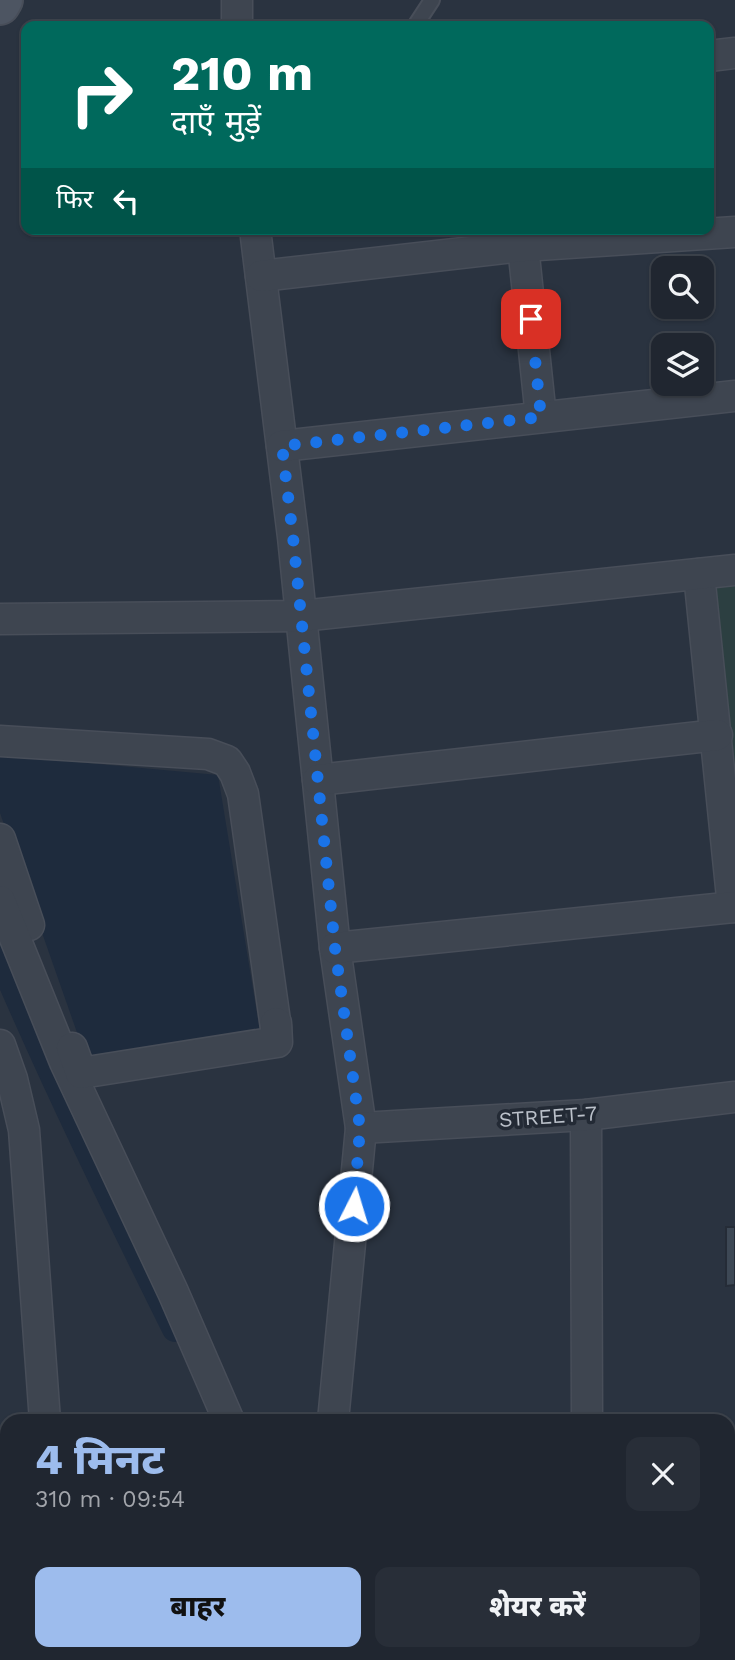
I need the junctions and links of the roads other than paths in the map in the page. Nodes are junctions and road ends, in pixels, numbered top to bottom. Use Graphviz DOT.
graph roads {
  1 [pos="3,0"];
  2 [pos="237,0"];
  3 [pos="432,0"];
  4 [pos="0,5"];
  5 [pos="237,21"];
  6 [pos="418,21"];
  7 [pos="735,53"];
  8 [pos="714,55"];
  9 [pos="735,232"];
  10 [pos="714,233"];
  11 [pos="256,235"];
  12 [pos="690,235"];
  13 [pos="523,246"];
  14 [pos="261,276"];
  15 [pos="735,396"];
  16 [pos="541,417"];
  17 [pos="282,446"];
  18 [pos="735,570"];
  19 [pos="699,574"];
  20 [pos="301,617"];
  21 [pos="0,619"];
  22 [pos="716,735"];
  23 [pos="0,741"];
  24 [pos="318,780"];
  25 [pos="0,839"];
  26 [pos="0,901"];
  27 [pos="734,907"];
  28 [pos="335,948"];
  29 [pos="0,1045"];
  30 [pos="245,1056"];
  31 [pos="74,1082"];
  32 [pos="735,1097"];
  33 [pos="586,1115"];
  34 [pos="360,1128"];
  35 [pos="44,1414"];
  36 [pos="226,1414"];
  37 [pos="334,1414"];
  38 [pos="587,1414"];
  1 -- 4 [label="main road"];
  2 -- 5 [label="street"];
  3 -- 6 [label="lane"];
  7 -- 8 [label="street"];
  9 -- 10 [label="street"];
  11 -- 14 [label="street"];
  12 -- 13 [label="street"];
  13 -- 14 [label="street"];
  13 -- 16 [label="street"];
  14 -- 17 [label="street"];
  15 -- 16 [label="street"];
  16 -- 17 [label="street"];
  17 -- 20 [label="street"];
  18 -- 19 [label="street"];
  19 -- 20 [label="street"];
  19 -- 22 [label="street"];
  20 -- 21 [label="street"];
  20 -- 24 [label="street"];
  22 -- 24 [label="street"];
  22 -- 27 [label="street"];
  23 -- 25 [label="street"];
  24 -- 28 [label="street"];
  26 -- 31 [label="street"];
  27 -- 28 [label="street"];
  28 -- 34 [label="street"];
  29 -- 35 [label="street"];
  30 -- 31 [label="lane"];
  31 -- 36 [label="street"];
  32 -- 33 [label="street, STREET-7"];
  33 -- 34 [label="street, STREET-7"];
  33 -- 38 [label="street"];
  34 -- 37 [label="street"];
}
